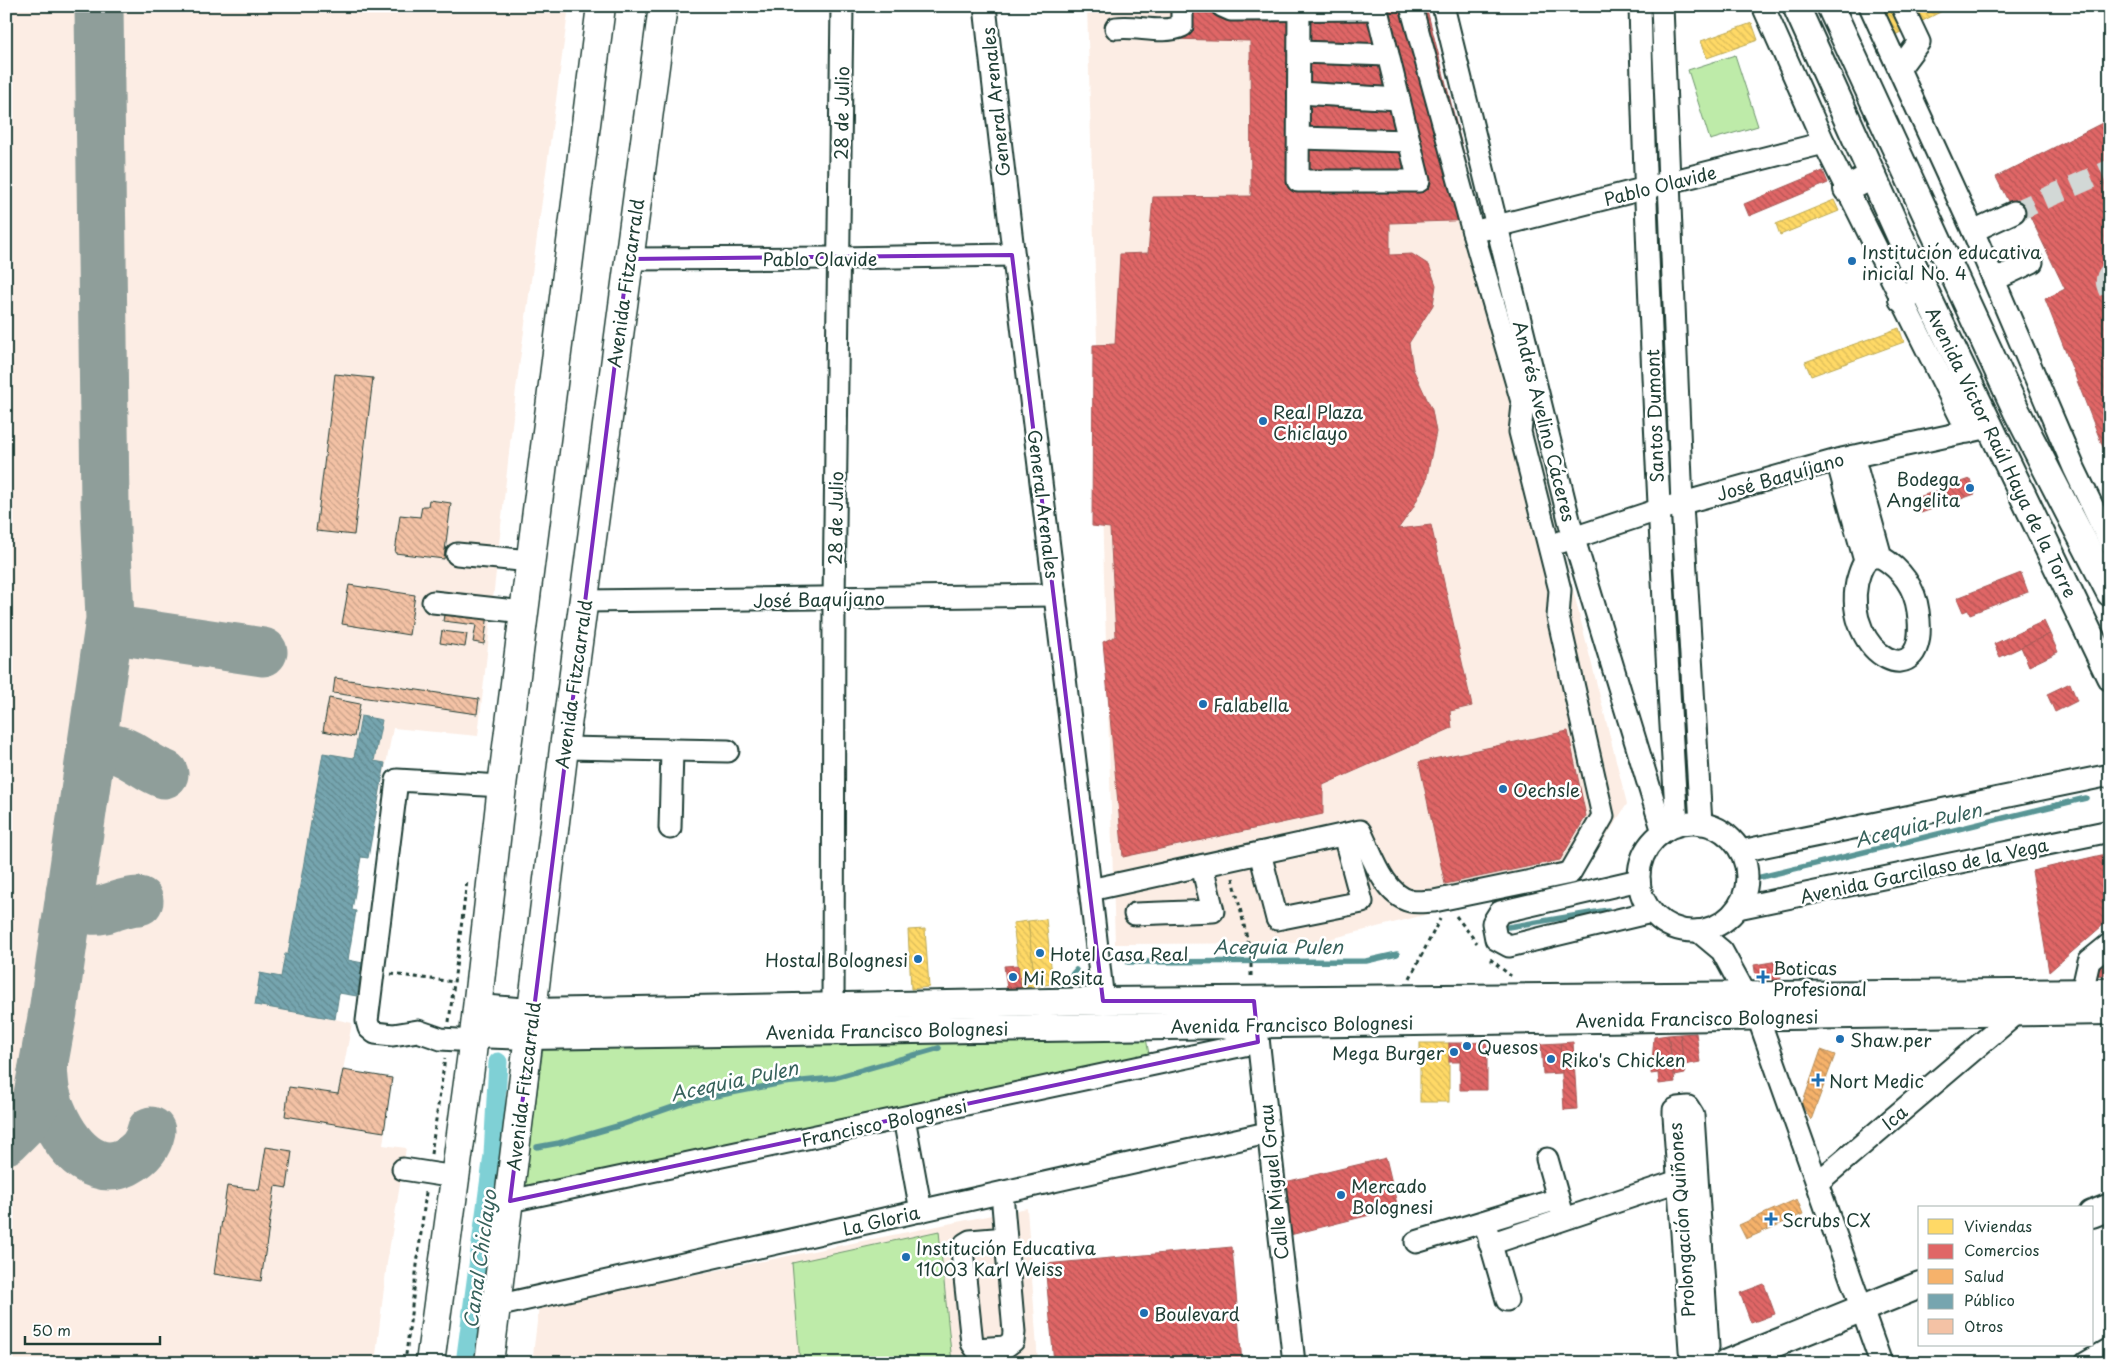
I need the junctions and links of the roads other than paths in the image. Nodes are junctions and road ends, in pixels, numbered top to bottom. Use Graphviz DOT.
graph roads {
  1 [pos="601,6"];
  2 [pos="663,6"];
  3 [pos="842,6"];
  4 [pos="985,6"];
  5 [pos="1182,6"];
  6 [pos="1196,6"];
  7 [pos="1222,6"];
  8 [pos="1412,6"];
  9 [pos="1443,6"];
  10 [pos="1640,6"];
  11 [pos="1662,6"];
  12 [pos="1763,6"];
  13 [pos="1796,6"];
  14 [pos="1830,6"];
  15 [pos="1870,6"];
  16 [pos="1902,6"];
  17 [pos="1300,8"];
  18 [pos="1376,8"];
  19 [pos="1116,28"];
  20 [pos="1194,32"];
  21 [pos="1299,52"];
  22 [pos="1388,55"];
  23 [pos="1899,69"];
  24 [pos="1299,93"];
  25 [pos="1399,100"];
  26 [pos="1299,138"];
  27 [pos="1409,141"];
  28 [pos="1824,143"];
  29 [pos="1872,176"];
  30 [pos="1669,182"];
  31 [pos="1644,188"];
  32 [pos="1847,189"];
  33 [pos="2014,212"];
  34 [pos="1497,227"];
  35 [pos="1973,231"];
  36 [pos="1473,232"];
  37 [pos="1012,254"];
  38 [pos="839,258"];
  39 [pos="628,259"];
  40 [pos="2032,262"];
  41 [pos="1994,280"];
  42 [pos="1912,293"];
  43 [pos="1979,430"];
  44 [pos="1845,458"];
  45 [pos="1682,504"];
  46 [pos="1658,510"];
  47 [pos="1573,536"];
  48 [pos="2110,543"];
  49 [pos="1550,546"];
  50 [pos="457,554"];
  51 [pos="1873,559"];
  52 [pos="530,561"];
  53 [pos="2110,593"];
  54 [pos="1055,595"];
  55 [pos="834,599"];
  56 [pos="584,601"];
  57 [pos="433,602"];
  58 [pos="524,612"];
  59 [pos="2110,677"];
  60 [pos="564,748"];
  61 [pos="672,750"];
  62 [pos="728,752"];
  63 [pos="2110,775"];
  64 [pos="502,786"];
  65 [pos="1701,824"];
  66 [pos="670,828"];
  67 [pos="1670,829"];
  68 [pos="2110,832"];
  69 [pos="1344,835"];
  70 [pos="1741,851"];
  71 [pos="1260,853"];
  72 [pos="1202,866"];
  73 [pos="1639,880"];
  74 [pos="1090,890"];
  75 [pos="1738,908"];
  76 [pos="1651,912"];
  77 [pos="1135,914"];
  78 [pos="1722,922"];
  79 [pos="1698,931"];
  80 [pos="2110,944"];
  81 [pos="2082,992"];
  82 [pos="2110,992"];
  83 [pos="1103,1001"];
  84 [pos="1753,1006"];
  85 [pos="2110,1011"];
  86 [pos="1255,1012"];
  87 [pos="2017,1012"];
  88 [pos="833,1018"];
  89 [pos="530,1024"];
  90 [pos="475,1028"];
  91 [pos="904,1118"];
  92 [pos="1267,1133"];
  93 [pos="1547,1159"];
  94 [pos="403,1169"];
  95 [pos="455,1177"];
  96 [pos="1678,1181"];
  97 [pos="1817,1183"];
  98 [pos="1002,1193"];
  99 [pos="1558,1199"];
  100 [pos="510,1200"];
  101 [pos="2110,1207"];
  102 [pos="921,1211"];
  103 [pos="2094,1213"];
  104 [pos="1564,1220"];
  105 [pos="1485,1221"];
  106 [pos="1006,1238"];
  107 [pos="1416,1242"];
  108 [pos="1490,1244"];
  109 [pos="1918,1287"];
  110 [pos="1507,1300"];
  111 [pos="496,1306"];
  112 [pos="1862,1309"];
  113 [pos="2110,1349"];
  114 [pos="430,1363"];
  115 [pos="488,1363"];
  116 [pos="1294,1363"];
  117 [pos="1694,1363"];
  118 [pos="1702,1363"];
  119 [pos="1727,1363"];
  120 [pos="1881,1363"];
  121 [pos="2086,1363"];
  1 -- 52 [label="highway"];
  2 -- 39 [label="highway, Avenida Fitzcarrald"];
  3 -- 38 [label="street, 28 de Julio"];
  4 -- 37 [label="street, General Arenales"];
  5 -- 19 [label="street"];
  6 -- 20 [label="street"];
  7 -- 17 [label="street"];
  8 -- 36 [label="street"];
  9 -- 34 [label="street, Andrés Avelino Cáceres"];
  10 -- 31 [label="street, Santos Dumont"];
  11 -- 30 [label="street, Santos Dumont"];
  12 -- 28 [label="street"];
  13 -- 29 [label="main road, Avenida Victor Raúl Haya de la Torre"];
  14 -- 53 [label="main road, Avenida Victor Raúl Haya de la Torre"];
  15 -- 23 [label="street"];
  16 -- 23 [label="street"];
  17 -- 18 [label="street"];
  17 -- 21 [label="street"];
  18 -- 22 [label="street"];
  21 -- 22 [label="street"];
  21 -- 24 [label="street"];
  22 -- 25 [label="street"];
  23 -- 35 [label="street"];
  24 -- 25 [label="street"];
  24 -- 26 [label="street"];
  25 -- 27 [label="street"];
  26 -- 27 [label="street"];
  26 -- 27 [label="street"];
  28 -- 30 [label="street, Pablo Olavide"];
  28 -- 32 [label="street"];
  29 -- 32 [label="main road"];
  29 -- 42 [label="main road, Avenida Victor Raúl Haya de la Torre"];
  30 -- 31 [label="street, Pablo Olavide"];
  30 -- 45 [label="street, Santos Dumont"];
  31 -- 34 [label="street, Pablo Olavide"];
  31 -- 46 [label="street, Santos Dumont"];
  32 -- 42 [label="street"];
  33 -- 35 [label="street"];
  34 -- 36 [label="street, Pablo Olavide"];
  34 -- 47 [label="street, Andrés Avelino Cáceres"];
  35 -- 41 [label="street"];
  36 -- 49 [label="street"];
  37 -- 38 [label="street, Pablo Olavide"];
  37 -- 54 [label="street, General Arenales"];
  38 -- 39 [label="street, Pablo Olavide"];
  38 -- 55 [label="street, 28 de Julio"];
  39 -- 56 [label="highway, Avenida Fitzcarrald"];
  40 -- 41 [label="street"];
  41 -- 48 [label="street"];
  42 -- 43 [label="main road, Avenida Victor Raúl Haya de la Torre"];
  43 -- 44 [label="street, José Baquíjano"];
  43 -- 59 [label="main road, Avenida Victor Raúl Haya de la Torre"];
  44 -- 45 [label="street, José Baquíjano"];
  44 -- 51 [label="street"];
  45 -- 46 [label="street, José Baquíjano"];
  45 -- 65 [label="street, Santos Dumont"];
  46 -- 47 [label="street, José Baquíjano"];
  46 -- 67 [label="street, Santos Dumont"];
  47 -- 49 [label="street, José Baquíjano"];
  47 -- 67 [label="street, Andrés Avelino Cáceres"];
  49 -- 69 [label="street"];
  50 -- 52 [label="street"];
  52 -- 58 [label="highway"];
  54 -- 55 [label="street, José Baquíjano"];
  54 -- 74 [label="street, General Arenales"];
  55 -- 56 [label="street, José Baquíjano"];
  55 -- 88 [label="street, 28 de Julio"];
  56 -- 60 [label="highway, Avenida Fitzcarrald"];
  57 -- 58 [label="street"];
  58 -- 64 [label="highway"];
  60 -- 61 [label="street"];
  60 -- 89 [label="highway, Avenida Fitzcarrald"];
  61 -- 62 [label="street"];
  61 -- 66 [label="street"];
  63 -- 70 [label="street"];
  64 -- 90 [label="highway"];
  64 -- 90 [label="street"];
  65 -- 67 [label="street"];
  65 -- 70 [label="street"];
  67 -- 73 [label="street"];
  68 -- 75 [label="street, Avenida Garcilaso de la Vega"];
  69 -- 71 [label="street"];
  69 -- 71 [label="street"];
  70 -- 75 [label="street"];
  71 -- 72 [label="street"];
  72 -- 74 [label="street"];
  72 -- 77 [label="street"];
  73 -- 76 [label="street"];
  73 -- 76 [label="street"];
  74 -- 83 [label="street, General Arenales"];
  75 -- 78 [label="street"];
  76 -- 79 [label="street"];
  78 -- 79 [label="street"];
  78 -- 84 [label="street"];
  79 -- 84 [label="street"];
  80 -- 81 [label="street"];
  81 -- 82 [label="main road, Avenida Francisco Bolognesi"];
  81 -- 84 [label="main road, Avenida Francisco Bolognesi"];
  83 -- 86 [label="main road, Avenida Francisco Bolognesi"];
  83 -- 88 [label="main road, Avenida Francisco Bolognesi"];
  84 -- 86 [label="main road, Avenida Francisco Bolognesi"];
  84 -- 86 [label="main road, Avenida Francisco Bolognesi"];
  84 -- 87 [label="main road, Avenida Francisco Bolognesi"];
  84 -- 97 [label="street"];
  85 -- 87 [label="main road, Avenida Francisco Bolognesi"];
  86 -- 88 [label="main road, Avenida Francisco Bolognesi"];
  86 -- 91 [label="street, Francisco Bolognesi"];
  86 -- 92 [label="street, Calle Miguel Grau"];
  87 -- 97 [label="street, Ica"];
  88 -- 89 [label="main road, Avenida Francisco Bolognesi"];
  89 -- 90 [label="main road, Avenida Francisco Bolognesi"];
  89 -- 100 [label="highway, Avenida Fitzcarrald"];
  90 -- 95 [label="highway"];
  91 -- 100 [label="street, Francisco Bolognesi"];
  91 -- 102 [label="street"];
  92 -- 98 [label="street, La Gloria"];
  92 -- 116 [label="street, Calle Miguel Grau"];
  93 -- 99 [label="street"];
  94 -- 95 [label="street"];
  95 -- 114 [label="highway"];
  96 -- 104 [label="street"];
  96 -- 117 [label="street, Prolongación Quiñones"];
  96 -- 118 [label="street, Prolongación Quiñones"];
  97 -- 112 [label="street"];
  98 -- 102 [label="street, La Gloria"];
  98 -- 106 [label="street"];
  99 -- 104 [label="street"];
  99 -- 105 [label="street"];
  100 -- 111 [label="highway, Avenida Fitzcarrald"];
  101 -- 103 [label="main road"];
  102 -- 111 [label="street, La Gloria"];
  104 -- 108 [label="street"];
  105 -- 107 [label="street"];
  105 -- 108 [label="street"];
  106 -- 106 [label="street"];
  108 -- 110 [label="street"];
  109 -- 112 [label="main road"];
  111 -- 115 [label="highway, Avenida Fitzcarrald"];
  112 -- 119 [label="main road"];
  112 -- 120 [label="street"];
  113 -- 121 [label="street"];
}
